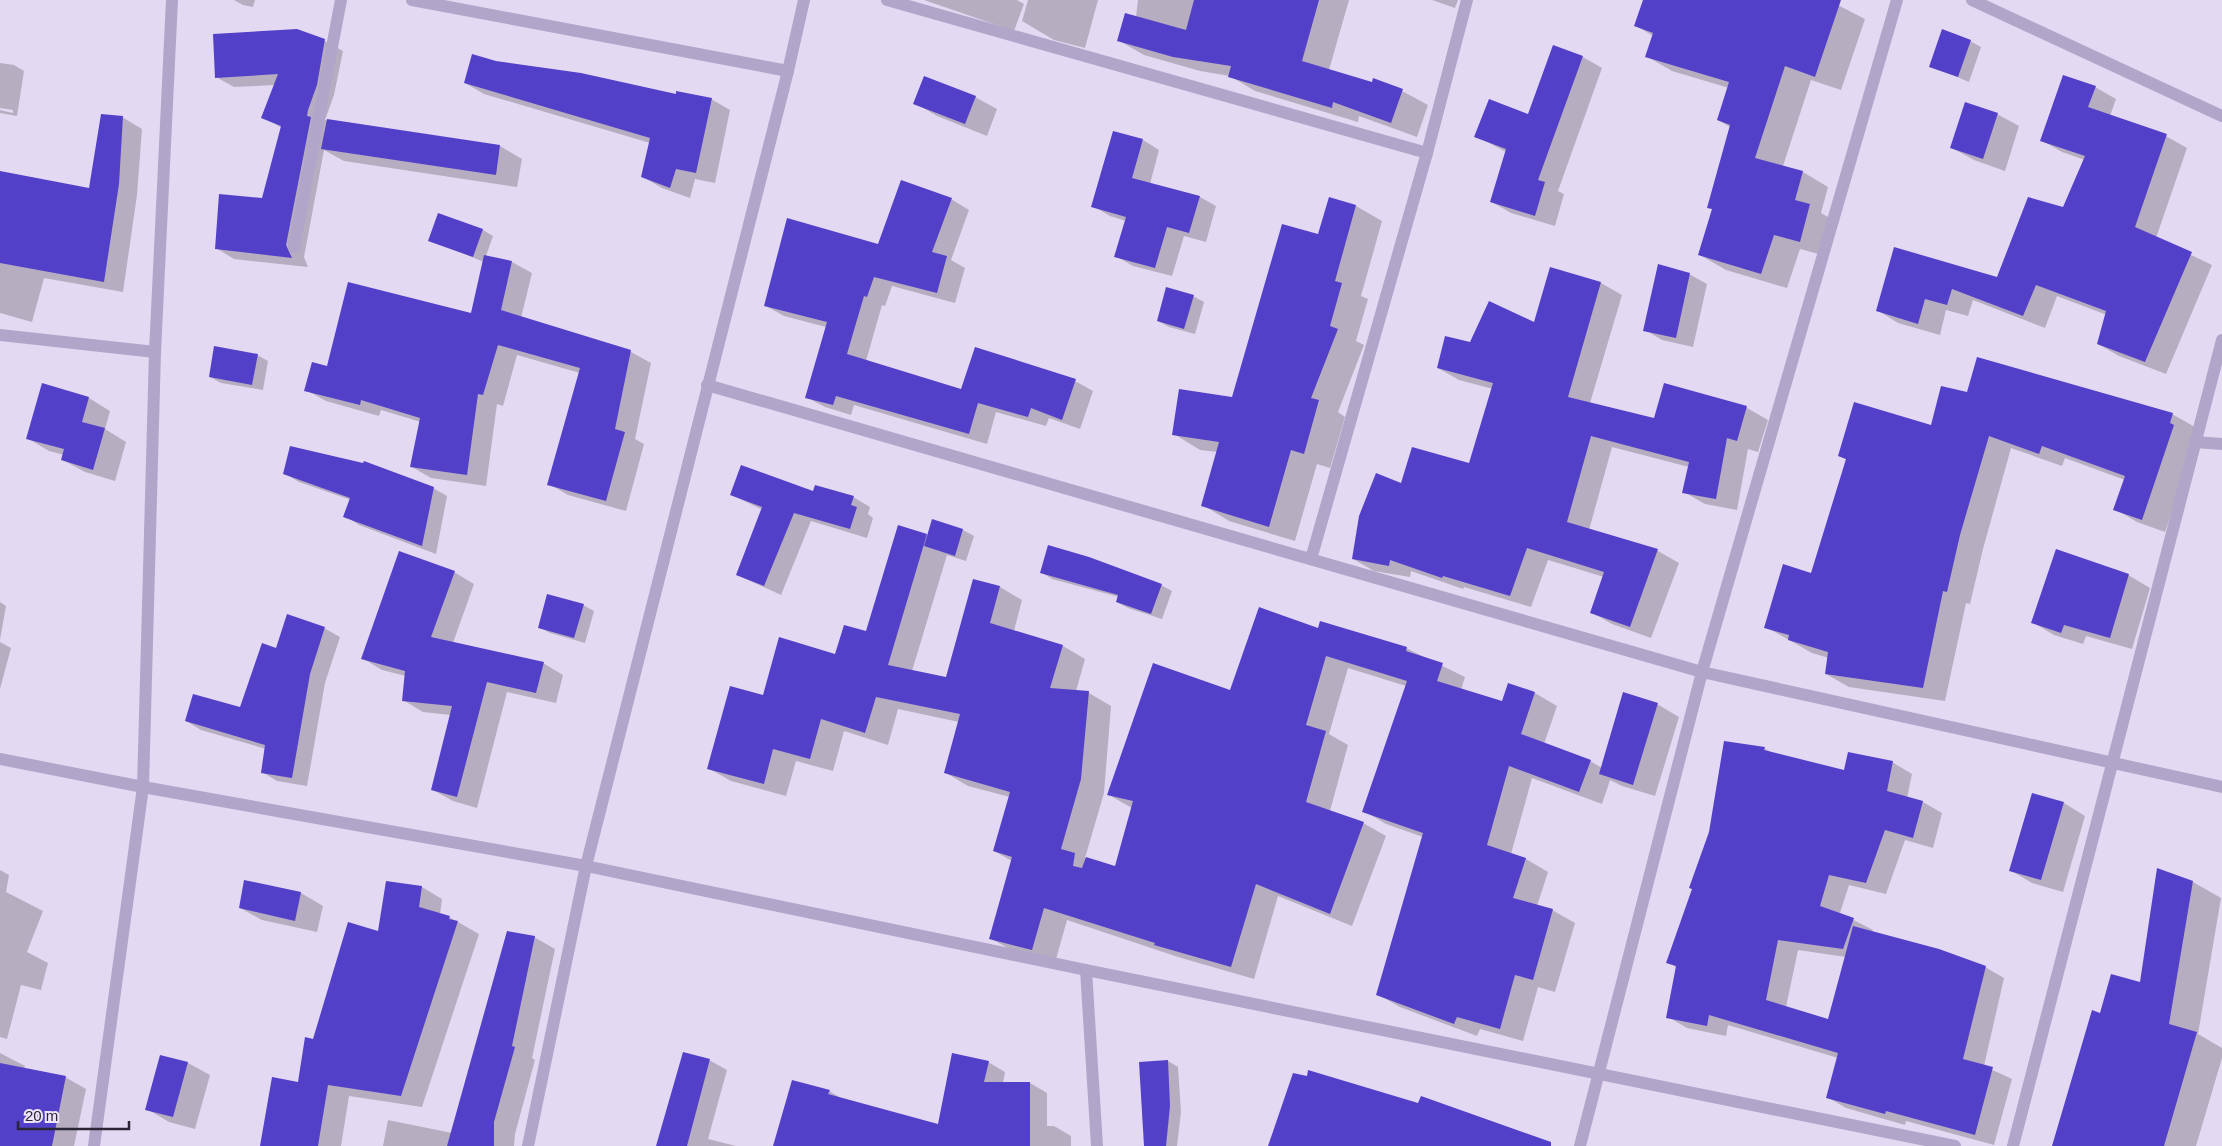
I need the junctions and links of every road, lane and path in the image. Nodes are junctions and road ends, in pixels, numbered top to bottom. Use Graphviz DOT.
graph roads {
  1 [pos="172,0"];
  2 [pos="341,0"];
  3 [pos="412,0"];
  4 [pos="804,0"];
  5 [pos="887,0"];
  6 [pos="1466,0"];
  7 [pos="1897,0"];
  8 [pos="1972,0"];
  9 [pos="788,71"];
  10 [pos="2222,116"];
  11 [pos="1427,153"];
  12 [pos="294,247"];
  13 [pos="0,335"];
  14 [pos="2222,340"];
  15 [pos="154,352"];
  16 [pos="707,385"];
  17 [pos="2195,442"];
  18 [pos="2222,444"];
  19 [pos="1311,559"];
  20 [pos="1702,672"];
  21 [pos="0,759"];
  22 [pos="2111,763"];
  23 [pos="143,787"];
  24 [pos="2222,787"];
  25 [pos="586,866"];
  26 [pos="1086,970"];
  27 [pos="1598,1075"];
  28 [pos="94,1146"];
  29 [pos="528,1146"];
  30 [pos="1097,1146"];
  31 [pos="1580,1146"];
  32 [pos="1955,1146"];
  33 [pos="2013,1146"];
  1 -- 15 [label="street"];
  2 -- 12 [label="street"];
  3 -- 9 [label="street"];
  4 -- 9 [label="street"];
  5 -- 11 [label="street"];
  6 -- 11 [label="street"];
  7 -- 20 [label="street"];
  8 -- 10 [label="street"];
  9 -- 16 [label="street"];
  11 -- 19 [label="street"];
  13 -- 15 [label="street"];
  14 -- 17 [label="street"];
  15 -- 23 [label="street"];
  16 -- 19 [label="street"];
  16 -- 25 [label="street"];
  17 -- 18 [label="street"];
  17 -- 22 [label="street"];
  19 -- 20 [label="street"];
  20 -- 22 [label="street"];
  20 -- 27 [label="street"];
  21 -- 23 [label="street"];
  22 -- 24 [label="street"];
  22 -- 33 [label="street"];
  23 -- 25 [label="street"];
  23 -- 28 [label="street"];
  25 -- 26 [label="street"];
  25 -- 29 [label="street"];
  26 -- 27 [label="street"];
  26 -- 30 [label="street"];
  27 -- 31 [label="street"];
  27 -- 32 [label="street"];
}
